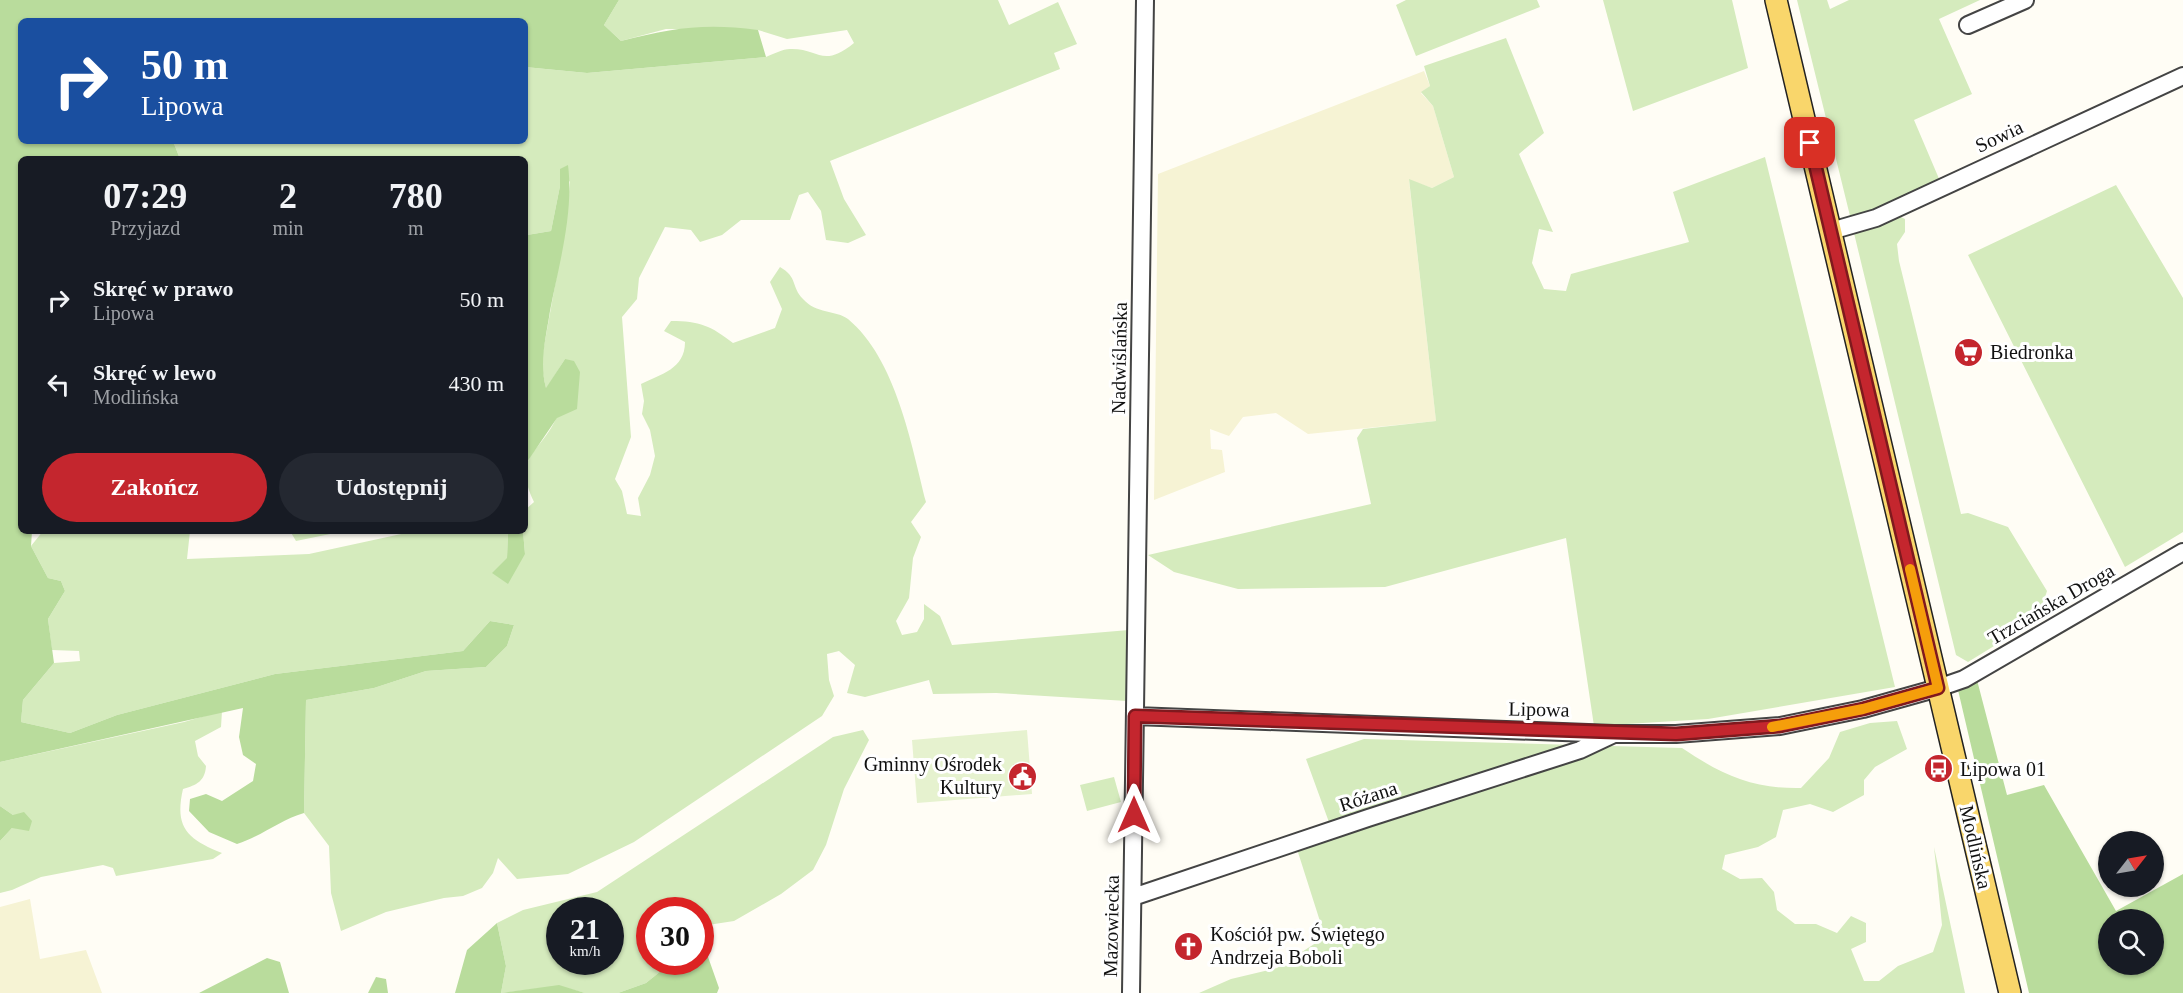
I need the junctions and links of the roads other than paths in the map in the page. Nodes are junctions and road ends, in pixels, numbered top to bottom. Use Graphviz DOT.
graph roads {
  1 [pos="1145,0"];
  2 [pos="1776,0"];
  3 [pos="2025,0"];
  4 [pos="1968,25"];
  5 [pos="2183,76"];
  6 [pos="1831,231"];
  7 [pos="2183,552"];
  8 [pos="1938,688"];
  9 [pos="1135,716"];
  10 [pos="1614,734"];
  11 [pos="1133,897"];
  12 [pos="1131,993"];
  13 [pos="2010,993"];
  1 -- 9 [label="street, Nadwiślańska"];
  2 -- 6 [label="main road, Modlińska"];
  3 -- 4 [label="street"];
  5 -- 6 [label="street, Sowia"];
  6 -- 8 [label="main road, Modlińska"];
  7 -- 8 [label="street, Trzciańska Droga"];
  8 -- 10 [label="street, Lipowa"];
  8 -- 13 [label="main road, Modlińska"];
  9 -- 10 [label="street, Lipowa"];
  9 -- 11 [label="street, Mazowiecka"];
  10 -- 11 [label="street, Różana"];
  11 -- 12 [label="street, Mazowiecka"];
}
